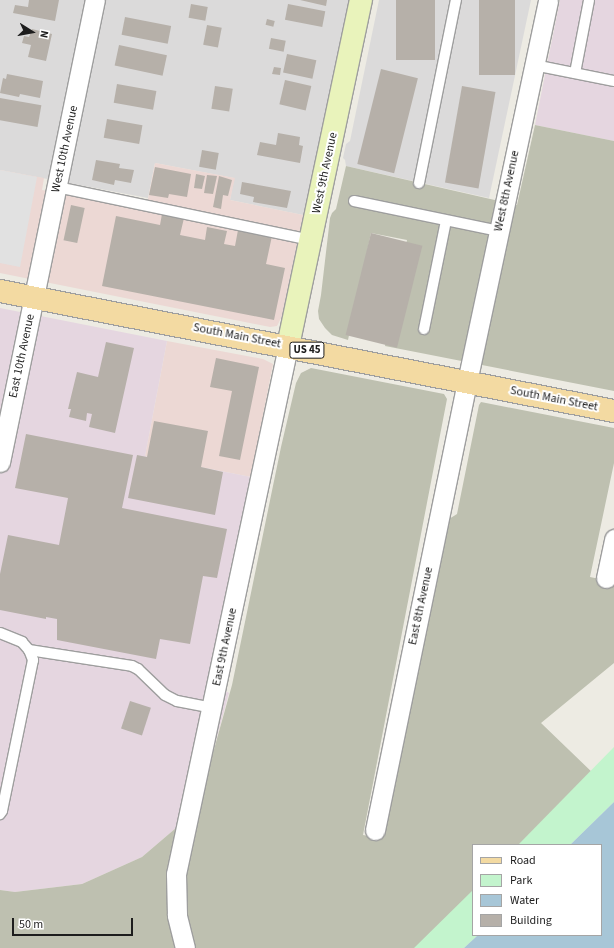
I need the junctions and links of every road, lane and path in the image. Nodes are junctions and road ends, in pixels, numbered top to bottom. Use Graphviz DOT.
graph roads {
  1 [pos="95,0"];
  2 [pos="361,0"];
  3 [pos="456,0"];
  4 [pos="548,0"];
  5 [pos="589,0"];
  6 [pos="534,65"];
  7 [pos="575,73"];
  8 [pos="613,78"];
  9 [pos="418,183"];
  10 [pos="57,187"];
  11 [pos="354,202"];
  12 [pos="446,221"];
  13 [pos="499,231"];
  14 [pos="310,240"];
  15 [pos="0,291"];
  16 [pos="34,298"];
  17 [pos="424,330"];
  18 [pos="288,346"];
  19 [pos="467,382"];
  20 [pos="614,411"];
  21 [pos="0,462"];
  22 [pos="614,540"];
  23 [pos="606,578"];
  24 [pos="0,633"];
  25 [pos="29,650"];
  26 [pos="212,708"];
  27 [pos="0,814"];
  28 [pos="375,830"];
  29 [pos="185,948"];
  1 -- 10 [label="street, West 10th Avenue"];
  2 -- 14 [label="main road, West 9th Avenue"];
  3 -- 9 [label="lane"];
  4 -- 6 [label="street, West 8th Avenue"];
  5 -- 7 [label="lane"];
  6 -- 7 [label="lane"];
  6 -- 13 [label="street, West 8th Avenue"];
  7 -- 8 [label="lane"];
  10 -- 14 [label="lane"];
  10 -- 16 [label="street, West 10th Avenue"];
  11 -- 12 [label="lane"];
  12 -- 13 [label="lane"];
  12 -- 17 [label="lane"];
  13 -- 19 [label="street, West 8th Avenue"];
  14 -- 18 [label="main road, West 9th Avenue"];
  15 -- 16 [label="main road, South Main Street / US 45"];
  16 -- 18 [label="main road, South Main Street / US 45"];
  16 -- 21 [label="street, East 10th Avenue"];
  18 -- 19 [label="main road, South Main Street / US 45"];
  18 -- 26 [label="street, East 9th Avenue"];
  19 -- 20 [label="main road, South Main Street / US 45"];
  19 -- 28 [label="street, East 8th Avenue"];
  22 -- 23 [label="street"];
  24 -- 25 [label="lane"];
  25 -- 26 [label="lane"];
  25 -- 27 [label="lane"];
  26 -- 29 [label="street, East 9th Avenue"];
}
